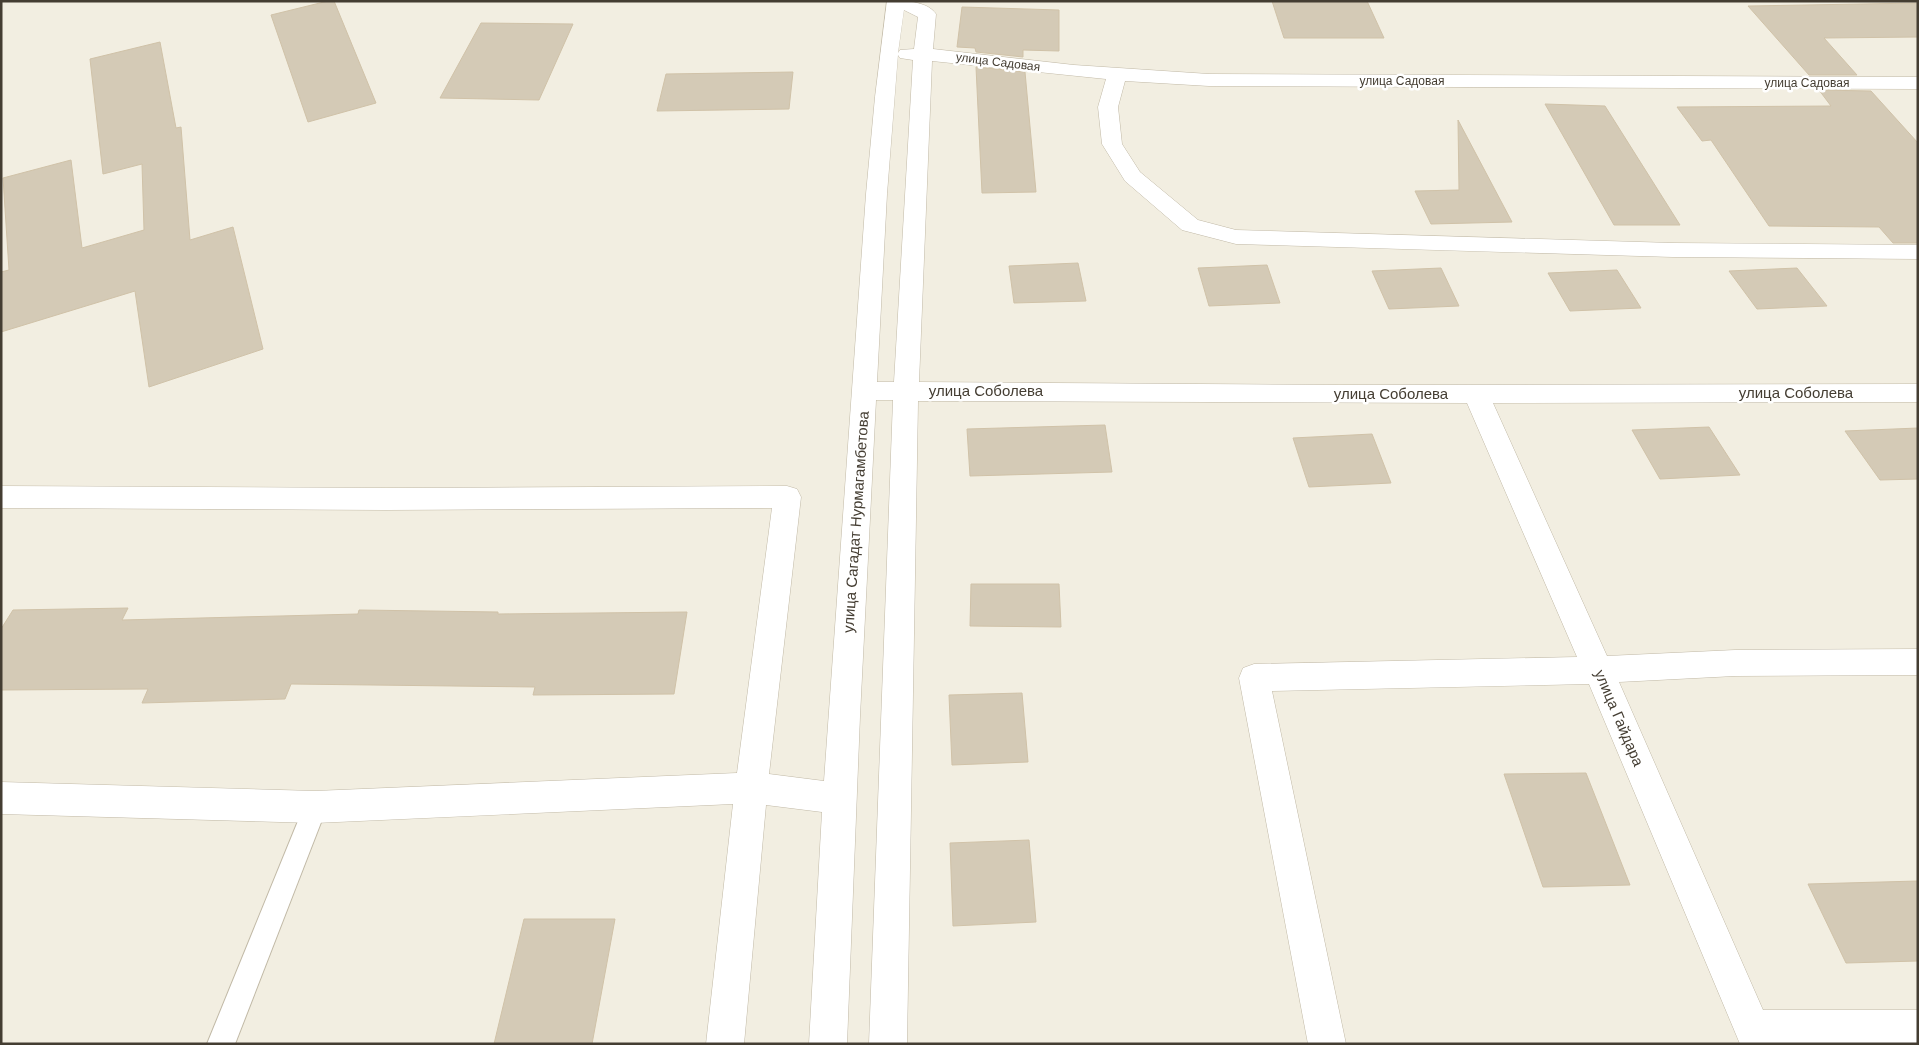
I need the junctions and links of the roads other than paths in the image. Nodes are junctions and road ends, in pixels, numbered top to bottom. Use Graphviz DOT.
graph roads {
  1 [pos="896,1"];
  2 [pos="924,54"];
  3 [pos="888,55"];
  4 [pos="1118,75"];
  5 [pos="1918,84"];
  6 [pos="1918,252"];
  7 [pos="864,391"];
  8 [pos="907,391"];
  9 [pos="1918,393"];
  10 [pos="1476,394"];
  11 [pos="1,497"];
  12 [pos="1918,662"];
  13 [pos="1598,670"];
  14 [pos="751,788"];
  15 [pos="1,798"];
  16 [pos="839,798"];
  17 [pos="315,807"];
  18 [pos="1918,1029"];
  19 [pos="1756,1036"];
  20 [pos="221,1044"];
  21 [pos="725,1044"];
  22 [pos="828,1044"];
  23 [pos="888,1044"];
  24 [pos="1326,1044"];
  1 -- 2 [label="street"];
  1 -- 3 [label="street, улица Сагадат Нурмагамбетова"];
  2 -- 3 [label="street, улица Садовая"];
  2 -- 4 [label="street, улица Садовая"];
  2 -- 8 [label="street"];
  3 -- 7 [label="street, улица Сагадат Нурмагамбетова"];
  4 -- 5 [label="street, улица Садовая"];
  4 -- 6 [label="street"];
  7 -- 8 [label="street, улица Соболева"];
  7 -- 16 [label="street, улица Сагадат Нурмагамбетова"];
  8 -- 10 [label="street, улица Соболева"];
  8 -- 23 [label="street"];
  9 -- 10 [label="street, улица Соболева"];
  10 -- 13 [label="street, улица Гайдара"];
  11 -- 14 [label="street"];
  12 -- 13 [label="street"];
  13 -- 19 [label="street, улица Гайдара"];
  13 -- 24 [label="street"];
  14 -- 16 [label="street"];
  14 -- 17 [label="street"];
  14 -- 21 [label="street"];
  15 -- 17 [label="street"];
  16 -- 22 [label="street, улица Сагадат Нурмагамбетова"];
  17 -- 20 [label="lane"];
  18 -- 19 [label="street"];
}
